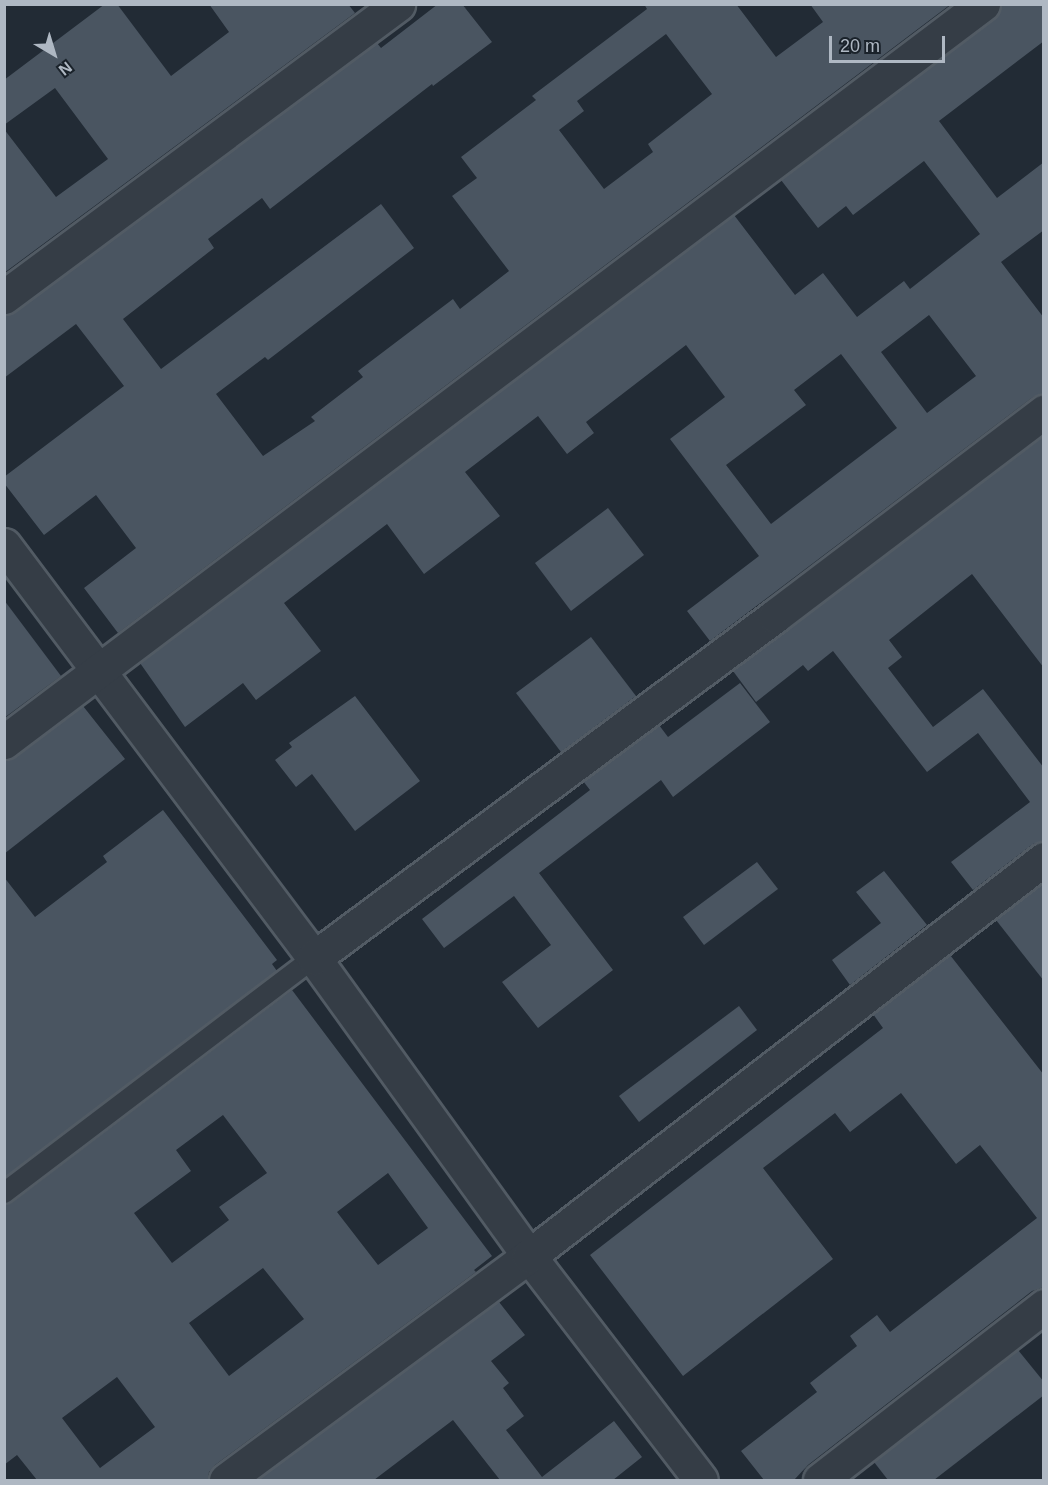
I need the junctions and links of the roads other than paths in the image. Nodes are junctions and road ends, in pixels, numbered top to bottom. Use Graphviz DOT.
graph roads {
  1 [pos="398,4"];
  2 [pos="983,4"];
  3 [pos="4,297"];
  4 [pos="1044,412"];
  5 [pos="4,545"];
  6 [pos="100,670"];
  7 [pos="4,742"];
  8 [pos="1044,859"];
  9 [pos="314,958"];
  10 [pos="4,1193"];
  11 [pos="529,1256"];
  12 [pos="1044,1306"];
  13 [pos="226,1480"];
  14 [pos="701,1480"];
  15 [pos="820,1480"];
  1 -- 3 [label="street"];
  2 -- 6 [label="street"];
  4 -- 9 [label="street"];
  5 -- 6 [label="street"];
  6 -- 7 [label="street"];
  6 -- 9 [label="street"];
  8 -- 11 [label="street"];
  9 -- 10 [label="lane"];
  9 -- 11 [label="street"];
  11 -- 13 [label="street"];
  11 -- 14 [label="street"];
  12 -- 15 [label="street"];
}
